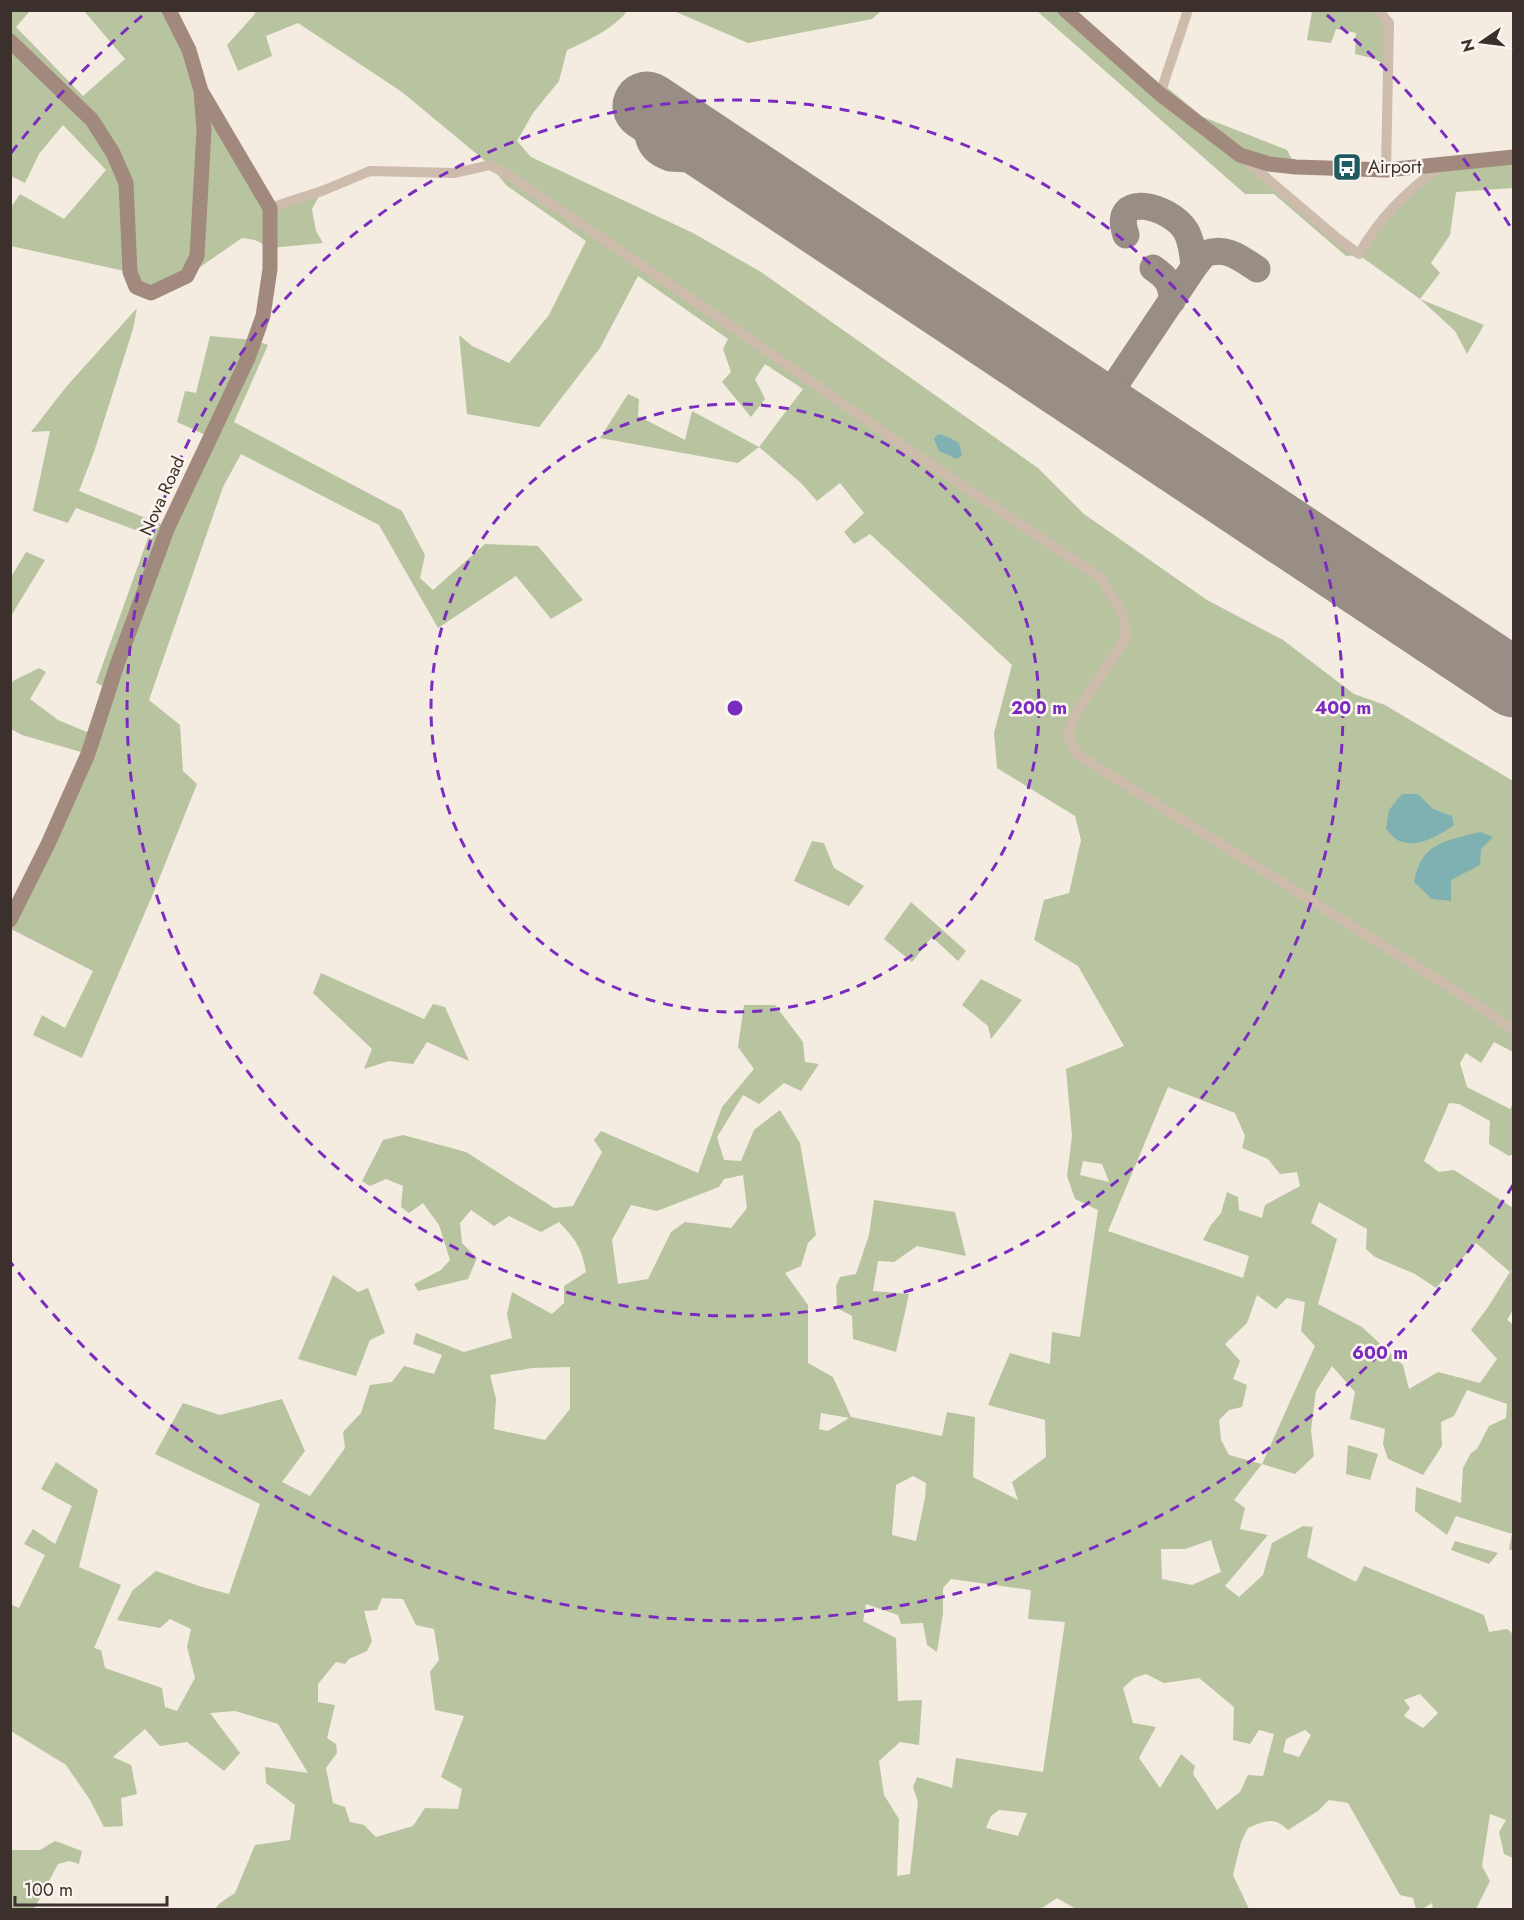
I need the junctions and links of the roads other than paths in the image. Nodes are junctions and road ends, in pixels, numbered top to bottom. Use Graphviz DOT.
graph roads {
  1 [pos="169,10"];
  2 [pos="1065,10"];
  3 [pos="1188,10"];
  4 [pos="1378,10"];
  5 [pos="10,41"];
  6 [pos="201,91"];
  7 [pos="1160,94"];
  8 [pos="1240,155"];
  9 [pos="1514,158"];
  10 [pos="1441,166"];
  11 [pos="1386,170"];
  12 [pos="270,208"];
  13 [pos="10,920"];
  14 [pos="1514,1030"];
  1 -- 6 [label="main road"];
  2 -- 7 [label="main road"];
  3 -- 7 [label="street"];
  4 -- 11 [label="street"];
  5 -- 6 [label="main road"];
  6 -- 12 [label="main road"];
  7 -- 8 [label="main road"];
  8 -- 10 [label="street"];
  8 -- 11 [label="main road"];
  9 -- 10 [label="main road"];
  10 -- 11 [label="main road"];
  12 -- 13 [label="main road, Nova Road"];
  12 -- 14 [label="street"];
}
